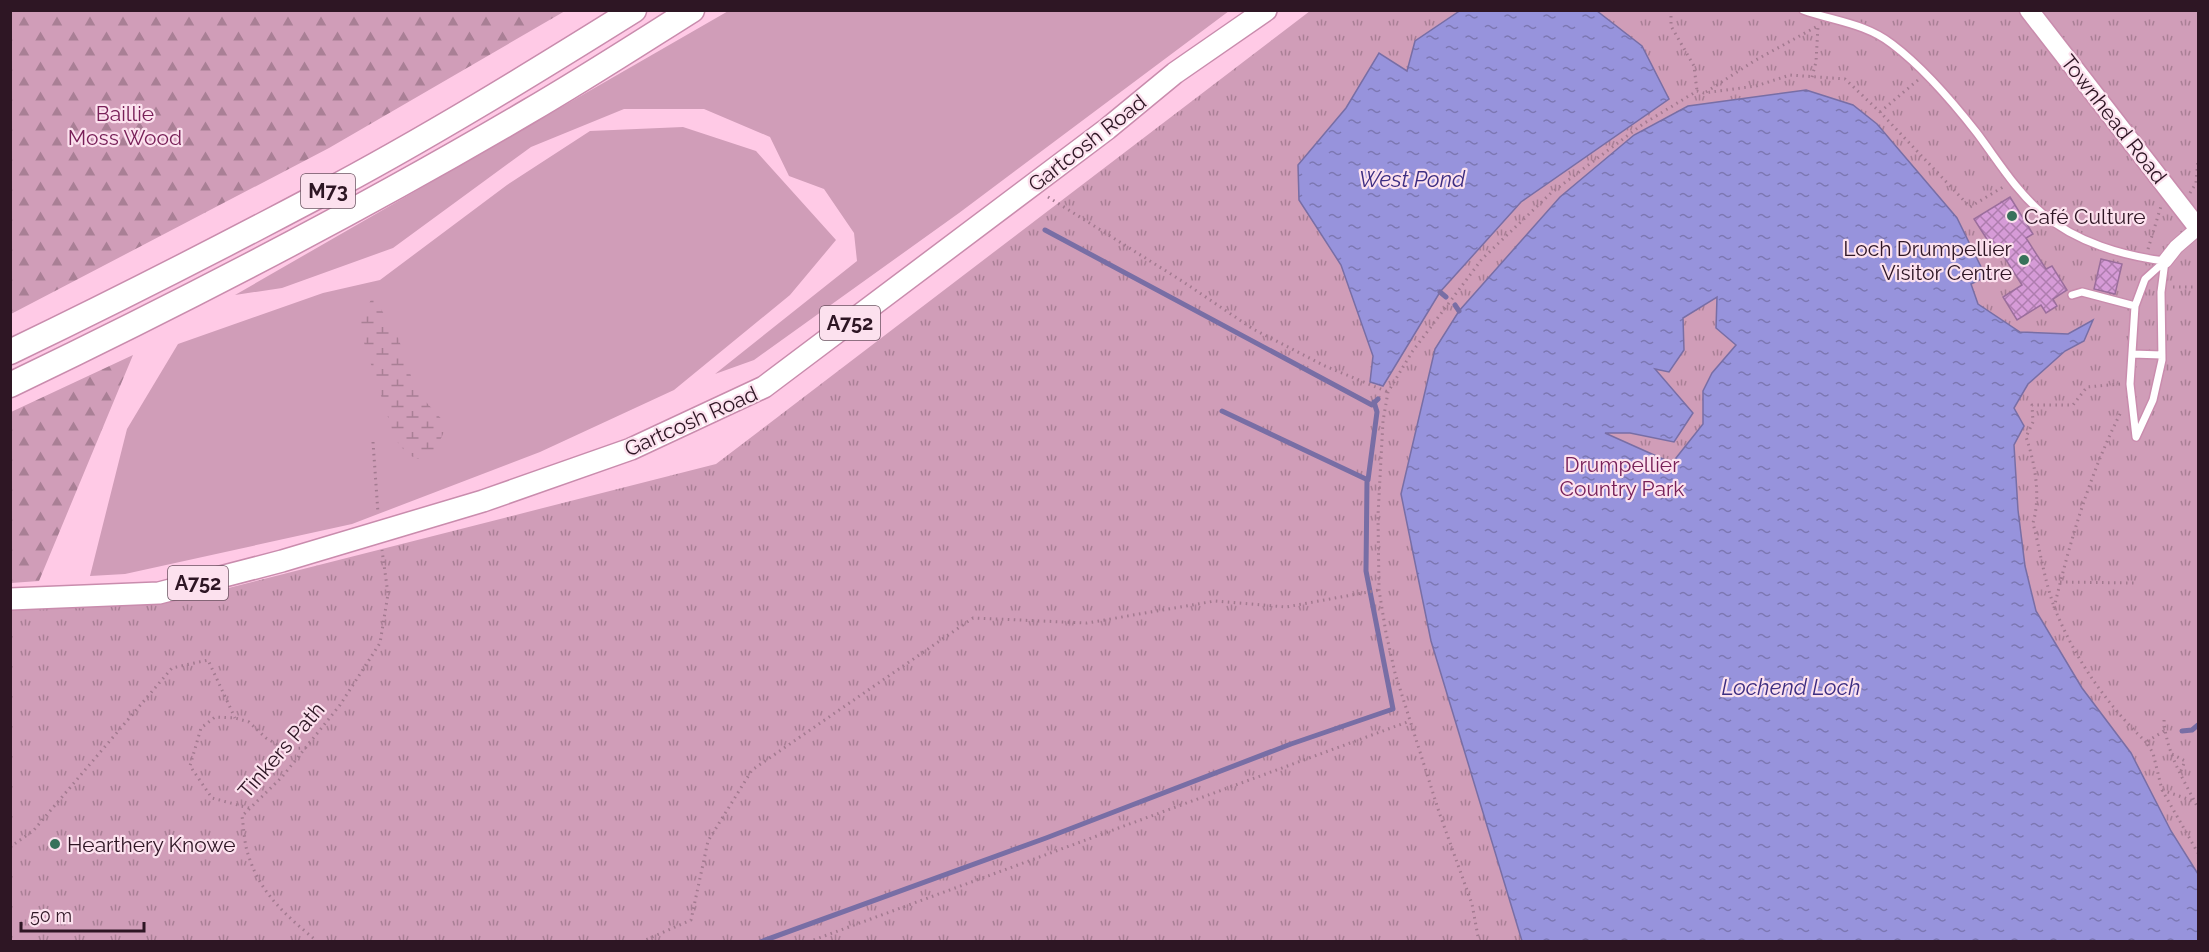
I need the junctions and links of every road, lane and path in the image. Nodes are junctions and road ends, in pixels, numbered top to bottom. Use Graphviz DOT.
graph roads {
  1 [pos="634,10"];
  2 [pos="692,10"];
  3 [pos="1266,10"];
  4 [pos="1671,10"];
  5 [pos="1803,10"];
  6 [pos="2030,10"];
  7 [pos="1820,15"];
  8 [pos="1818,26"];
  9 [pos="1812,77"];
  10 [pos="1914,83"];
  11 [pos="1697,91"];
  12 [pos="1704,93"];
  13 [pos="1880,112"];
  14 [pos="2199,159"];
  15 [pos="2012,181"];
  16 [pos="1031,186"];
  17 [pos="2167,187"];
  18 [pos="2183,208"];
  19 [pos="2198,228"];
  20 [pos="2145,259"];
  21 [pos="2165,261"];
  22 [pos="2199,287"];
  23 [pos="2161,292"];
  24 [pos="2072,295"];
  25 [pos="2135,306"];
  26 [pos="10,352"];
  27 [pos="2132,354"];
  28 [pos="2162,355"];
  29 [pos="2123,374"];
  30 [pos="10,385"];
  31 [pos="1388,392"];
  32 [pos="2124,406"];
  33 [pos="373,442"];
  34 [pos="379,532"];
  35 [pos="384,563"];
  36 [pos="2060,582"];
  37 [pos="2135,583"];
  38 [pos="1379,590"];
  39 [pos="10,598"];
  40 [pos="2054,608"];
  41 [pos="235,718"];
  42 [pos="2164,720"];
  43 [pos="1410,721"];
  44 [pos="2164,731"];
  45 [pos="2146,742"];
  46 [pos="306,748"];
  47 [pos="2172,754"];
  48 [pos="2180,774"];
  49 [pos="2162,790"];
  50 [pos="2195,801"];
  51 [pos="2199,808"];
  52 [pos="249,809"];
  53 [pos="10,847"];
  54 [pos="2199,853"];
  55 [pos="318,942"];
  56 [pos="640,942"];
  57 [pos="808,942"];
  58 [pos="1479,942"];
  1 -- 26 [label="highway, M73"];
  2 -- 30 [label="highway, M73"];
  3 -- 16 [label="main road, Gartcosh Road / A752"];
  4 -- 11 [label="path"];
  5 -- 7 [label="lane"];
  6 -- 17 [label="street, Townhead Road"];
  7 -- 8 [label="path"];
  7 -- 15 [label="lane"];
  8 -- 9 [label="path"];
  8 -- 12 [label="path"];
  9 -- 12 [label="path"];
  9 -- 13 [label="path"];
  10 -- 13 [label="path"];
  11 -- 12 [label="path"];
  11 -- 31 [label="path"];
  13 -- 15 [label="path"];
  14 -- 18 [label="path"];
  15 -- 20 [label="lane"];
  16 -- 31 [label="path"];
  16 -- 34 [label="main road, Gartcosh Road / A752"];
  17 -- 18 [label="street, Townhead Road"];
  17 -- 20 [label="path"];
  18 -- 19 [label="street, Townhead Road"];
  19 -- 21 [label="street"];
  20 -- 21 [label="lane"];
  21 -- 23 [label="lane"];
  21 -- 25 [label="lane"];
  22 -- 23 [label="path"];
  23 -- 28 [label="lane"];
  24 -- 25 [label="lane"];
  25 -- 27 [label="lane"];
  27 -- 28 [label="lane"];
  27 -- 28 [label="lane"];
  29 -- 40 [label="path"];
  31 -- 38 [label="path"];
  32 -- 36 [label="path"];
  33 -- 34 [label="path"];
  34 -- 39 [label="main road, Gartcosh Road / A752"];
  35 -- 46 [label="path, Tinkers Path"];
  36 -- 37 [label="path"];
  36 -- 40 [label="path"];
  38 -- 43 [label="path"];
  38 -- 56 [label="path"];
  40 -- 45 [label="path"];
  41 -- 46 [label="path"];
  41 -- 52 [label="path"];
  41 -- 53 [label="path"];
  42 -- 44 [label="path"];
  43 -- 57 [label="path"];
  43 -- 58 [label="path"];
  44 -- 45 [label="path"];
  44 -- 47 [label="path"];
  45 -- 49 [label="path"];
  46 -- 52 [label="path, Tinkers Path"];
  47 -- 48 [label="path"];
  47 -- 48 [label="path"];
  48 -- 50 [label="path"];
  49 -- 50 [label="path"];
  49 -- 54 [label="path"];
  50 -- 51 [label="path"];
  52 -- 55 [label="path, Tinkers Path"];
}
